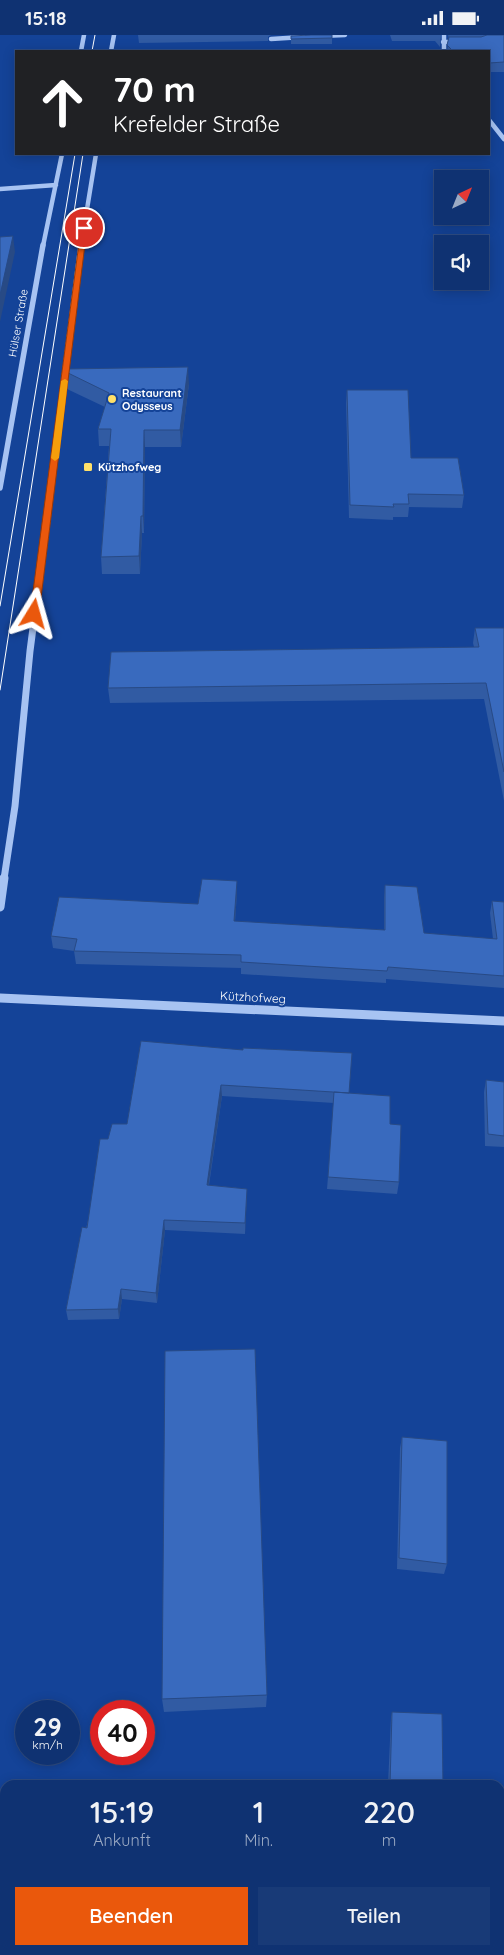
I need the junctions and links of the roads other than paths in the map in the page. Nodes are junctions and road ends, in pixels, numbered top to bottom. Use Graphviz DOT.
graph roads {
  1 [pos="84,35"];
  2 [pos="114,35"];
  3 [pos="345,35"];
  4 [pos="444,35"];
  5 [pos="318,36"];
  6 [pos="308,37"];
  7 [pos="271,39"];
  8 [pos="443,42"];
  9 [pos="461,42"];
  10 [pos="81,50"];
  11 [pos="111,50"];
  12 [pos="444,50"];
  13 [pos="490,121"];
  14 [pos="504,139"];
  15 [pos="62,155"];
  16 [pos="96,155"];
  17 [pos="56,185"];
  18 [pos="0,189"];
  19 [pos="0,488"];
  20 [pos="0,907"];
  21 [pos="0,998"];
  22 [pos="504,1021"];
  1 -- 10 [label="street"];
  2 -- 11 [label="street"];
  3 -- 5 [label="street"];
  4 -- 8 [label="street"];
  6 -- 7 [label="street"];
  8 -- 9 [label="street"];
  8 -- 12 [label="street"];
  13 -- 14 [label="street"];
  15 -- 17 [label="street, Hülser Straße"];
  16 -- 20 [label="street"];
  17 -- 18 [label="street"];
  17 -- 19 [label="street, Hülser Straße"];
  21 -- 22 [label="street, Kützhofweg"];
}
